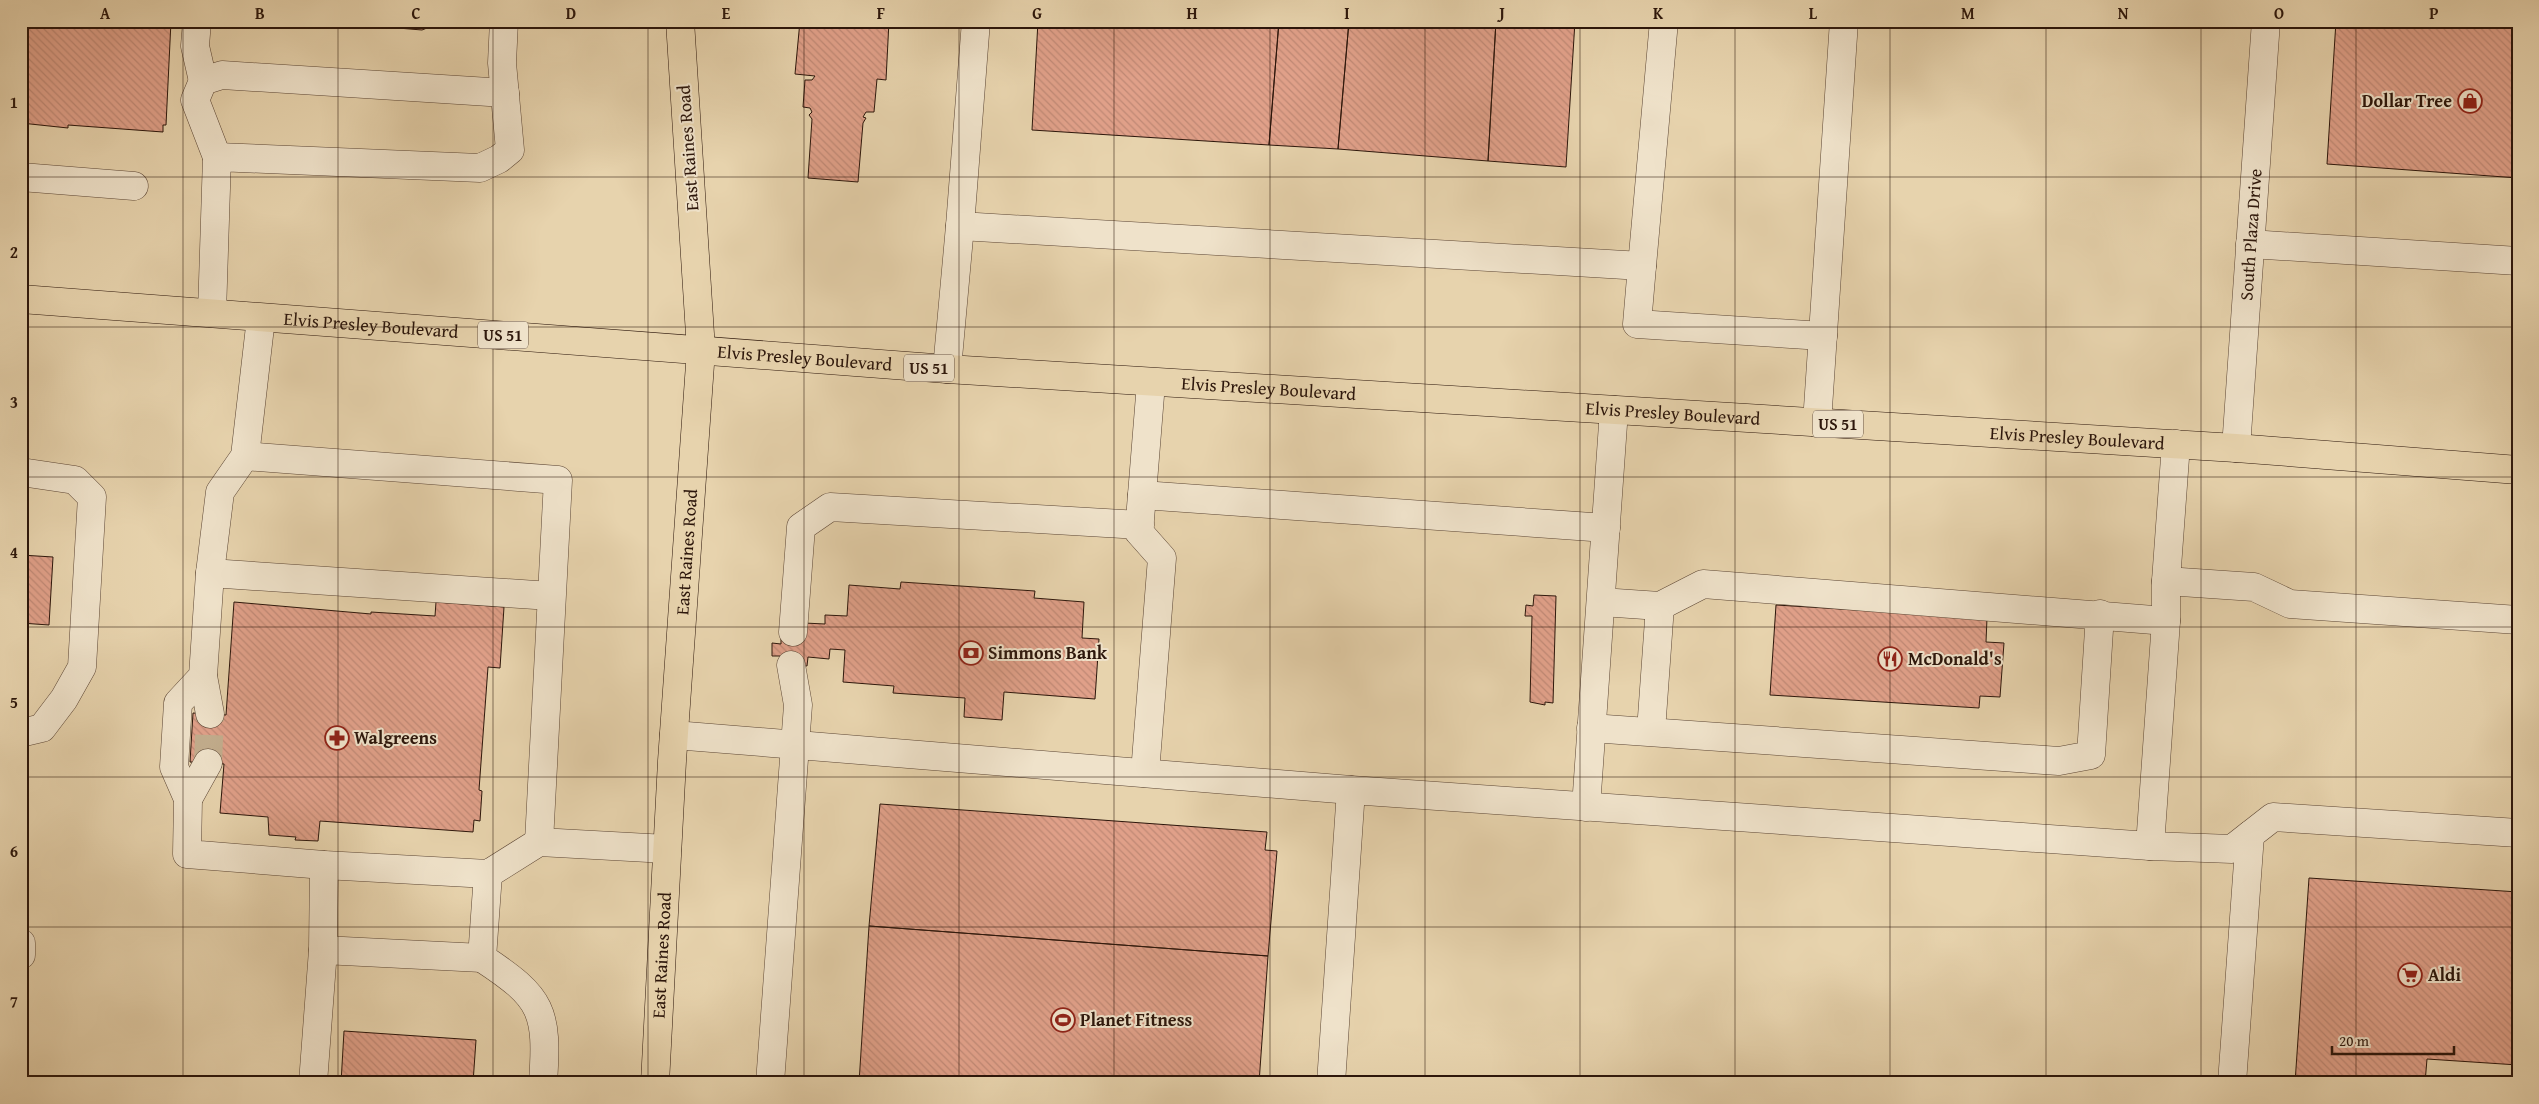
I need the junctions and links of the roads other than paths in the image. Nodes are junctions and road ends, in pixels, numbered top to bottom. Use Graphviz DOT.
graph roads {
  1 [pos="197,21"];
  2 [pos="504,21"];
  3 [pos="680,21"];
  4 [pos="976,21"];
  5 [pos="1664,21"];
  6 [pos="1844,21"];
  7 [pos="2266,21"];
  8 [pos="203,81"];
  9 [pos="505,93"];
  10 [pos="217,156"];
  11 [pos="21,177"];
  12 [pos="134,186"];
  13 [pos="960,226"];
  14 [pos="2250,244"];
  15 [pos="2518,261"];
  16 [pos="1642,266"];
  17 [pos="21,299"];
  18 [pos="212,313"];
  19 [pos="261,318"];
  20 [pos="1823,336"];
  21 [pos="701,350"];
  22 [pos="947,369"];
  23 [pos="1150,383"];
  24 [pos="1614,410"];
  25 [pos="1816,423"];
  26 [pos="2176,444"];
  27 [pos="2236,448"];
  28 [pos="245,456"];
  29 [pos="2518,470"];
  30 [pos="21,472"];
  31 [pos="1142,495"];
  32 [pos="1140,525"];
  33 [pos="1606,528"];
  34 [pos="210,573"];
  35 [pos="2166,581"];
  36 [pos="551,596"];
  37 [pos="1600,602"];
  38 [pos="1660,606"];
  39 [pos="2100,614"];
  40 [pos="2518,620"];
  41 [pos="2166,621"];
  42 [pos="793,632"];
  43 [pos="791,665"];
  44 [pos="203,676"];
  45 [pos="210,714"];
  46 [pos="1591,728"];
  47 [pos="32,730"];
  48 [pos="1651,731"];
  49 [pos="674,734"];
  50 [pos="795,744"];
  51 [pos="208,763"];
  52 [pos="1145,772"];
  53 [pos="1351,790"];
  54 [pos="188,798"];
  55 [pos="1586,807"];
  56 [pos="2518,832"];
  57 [pos="2250,835"];
  58 [pos="540,842"];
  59 [pos="2150,846"];
  60 [pos="667,849"];
  61 [pos="324,865"];
  62 [pos="488,874"];
  63 [pos="21,943"];
  64 [pos="323,950"];
  65 [pos="21,955"];
  66 [pos="482,958"];
  67 [pos="313,1083"];
  68 [pos="543,1083"];
  69 [pos="654,1083"];
  70 [pos="770,1083"];
  71 [pos="1331,1083"];
  72 [pos="2232,1083"];
  1 -- 8 [label="street"];
  2 -- 9 [label="street"];
  3 -- 21 [label="main road, East Raines Road"];
  4 -- 13 [label="street"];
  5 -- 16 [label="street"];
  6 -- 20 [label="street"];
  7 -- 14 [label="street, South Plaza Drive"];
  8 -- 9 [label="street"];
  8 -- 10 [label="street"];
  9 -- 10 [label="street"];
  10 -- 18 [label="street"];
  11 -- 12 [label="street"];
  13 -- 16 [label="street"];
  13 -- 22 [label="street"];
  14 -- 15 [label="street"];
  14 -- 27 [label="street, South Plaza Drive"];
  16 -- 20 [label="street"];
  17 -- 18 [label="main road, Elvis Presley Boulevard / US 51"];
  18 -- 19 [label="main road, Elvis Presley Boulevard / US 51"];
  19 -- 21 [label="main road, Elvis Presley Boulevard / US 51"];
  19 -- 28 [label="street"];
  20 -- 25 [label="street"];
  21 -- 22 [label="main road, Elvis Presley Boulevard / US 51"];
  21 -- 49 [label="main road, East Raines Road"];
  22 -- 23 [label="main road, Elvis Presley Boulevard / US 51"];
  23 -- 24 [label="main road, Elvis Presley Boulevard / US 51"];
  23 -- 31 [label="street"];
  24 -- 25 [label="main road, Elvis Presley Boulevard / US 51"];
  24 -- 33 [label="street"];
  25 -- 26 [label="main road, Elvis Presley Boulevard / US 51"];
  26 -- 27 [label="main road, Elvis Presley Boulevard / US 51"];
  26 -- 35 [label="street"];
  27 -- 29 [label="main road, Elvis Presley Boulevard / US 51"];
  28 -- 34 [label="street"];
  28 -- 36 [label="street"];
  30 -- 47 [label="street"];
  31 -- 32 [label="street"];
  31 -- 33 [label="street"];
  32 -- 42 [label="street"];
  32 -- 52 [label="street"];
  33 -- 37 [label="street"];
  34 -- 36 [label="street"];
  34 -- 44 [label="street"];
  35 -- 40 [label="street"];
  35 -- 41 [label="street"];
  36 -- 58 [label="street"];
  37 -- 38 [label="street"];
  37 -- 46 [label="street"];
  38 -- 39 [label="street"];
  38 -- 48 [label="street"];
  39 -- 41 [label="street"];
  39 -- 48 [label="street"];
  41 -- 59 [label="street"];
  43 -- 50 [label="street"];
  44 -- 45 [label="street"];
  44 -- 54 [label="street"];
  46 -- 48 [label="street"];
  46 -- 55 [label="street"];
  49 -- 50 [label="street"];
  49 -- 60 [label="main road, East Raines Road"];
  50 -- 52 [label="street"];
  50 -- 70 [label="street"];
  51 -- 54 [label="street"];
  52 -- 53 [label="street"];
  53 -- 55 [label="street"];
  53 -- 71 [label="street"];
  54 -- 61 [label="street"];
  55 -- 59 [label="street"];
  56 -- 57 [label="street"];
  57 -- 59 [label="street"];
  57 -- 72 [label="street"];
  58 -- 60 [label="street"];
  58 -- 62 [label="street"];
  60 -- 69 [label="main road, East Raines Road"];
  61 -- 62 [label="street"];
  61 -- 64 [label="street"];
  62 -- 66 [label="street"];
  63 -- 65 [label="street"];
  64 -- 66 [label="street"];
  64 -- 67 [label="street"];
  66 -- 68 [label="street"];
}
